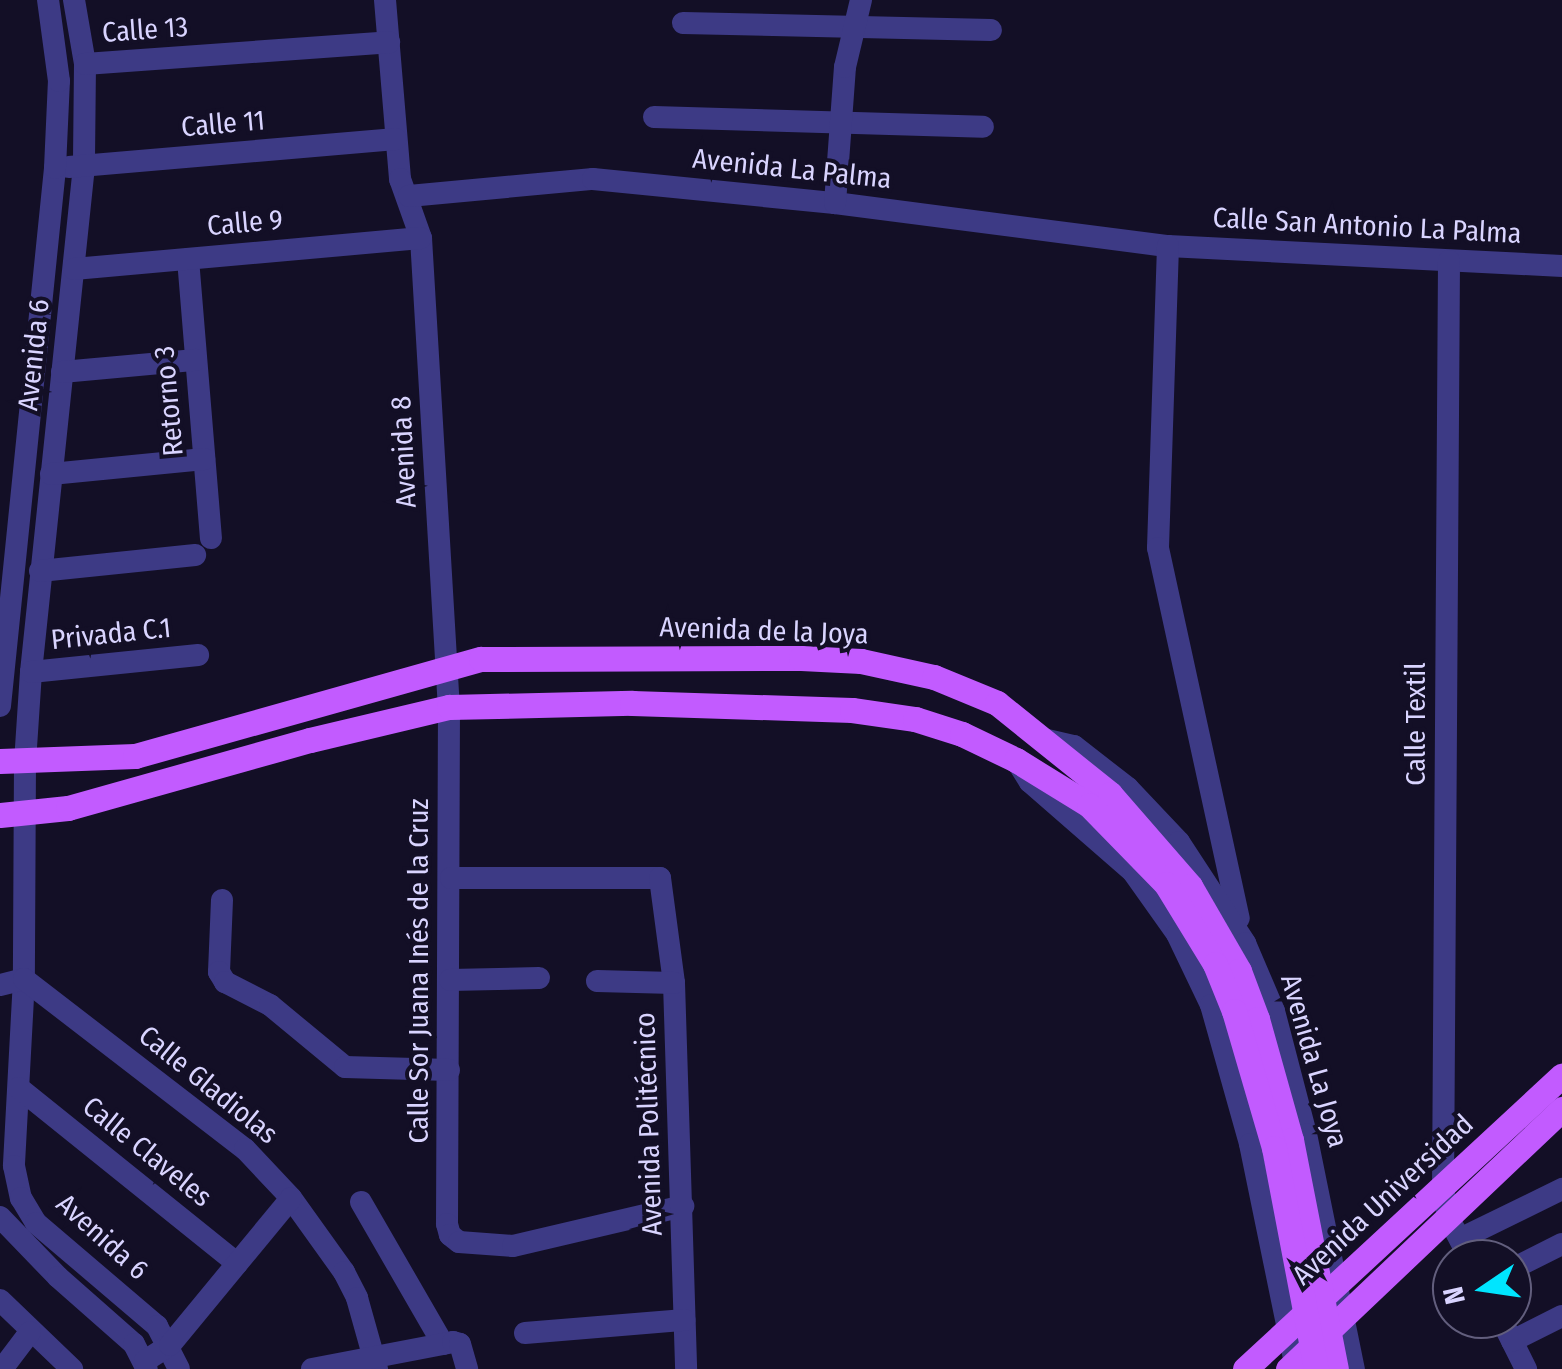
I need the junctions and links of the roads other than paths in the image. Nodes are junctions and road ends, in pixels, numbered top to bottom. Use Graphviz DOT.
graph roads {
  1 [pos="48,0"];
  2 [pos="74,0"];
  3 [pos="385,0"];
  4 [pos="862,0"];
  5 [pos="683,23"];
  6 [pos="854,27"];
  7 [pos="991,30"];
  8 [pos="389,42"];
  9 [pos="84,64"];
  10 [pos="654,117"];
  11 [pos="838,122"];
  12 [pos="983,127"];
  13 [pos="396,139"];
  14 [pos="84,166"];
  15 [pos="55,168"];
  16 [pos="409,196"];
  17 [pos="835,203"];
  18 [pos="422,238"];
  19 [pos="1168,246"];
  20 [pos="188,258"];
  21 [pos="1449,261"];
  22 [pos="1562,266"];
  23 [pos="74,269"];
  24 [pos="195,360"];
  25 [pos="62,372"];
  26 [pos="204,460"];
  27 [pos="51,474"];
  28 [pos="40,571"];
  29 [pos="198,655"];
  30 [pos="630,658"];
  31 [pos="447,666"];
  32 [pos="30,672"];
  33 [pos="632,702"];
  34 [pos="0,706"];
  35 [pos="449,707"];
  36 [pos="1043,738"];
  37 [pos="1016,760"];
  38 [pos="12,762"];
  39 [pos="1100,799"];
  40 [pos="13,815"];
  41 [pos="1218,824"];
  42 [pos="1179,842"];
  43 [pos="451,878"];
  44 [pos="222,900"];
  45 [pos="1245,942"];
  46 [pos="539,978"];
  47 [pos="24,979"];
  48 [pos="450,980"];
  49 [pos="596,981"];
  50 [pos="674,983"];
  51 [pos="0,985"];
  52 [pos="449,1070"];
  53 [pos="1562,1075"];
  54 [pos="19,1088"];
  55 [pos="1562,1109"];
  56 [pos="1443,1187"];
  57 [pos="1562,1189"];
  58 [pos="291,1198"];
  59 [pos="361,1202"];
  60 [pos="683,1206"];
  61 [pos="0,1217"];
  62 [pos="1459,1238"];
  63 [pos="1562,1244"];
  64 [pos="77,1257"];
  65 [pos="1532,1259"];
  66 [pos="237,1263"];
  67 [pos="58,1277"];
  68 [pos="1338,1282"];
  69 [pos="0,1300"];
  70 [pos="1345,1313"];
  71 [pos="1562,1316"];
  72 [pos="684,1320"];
  73 [pos="1288,1329"];
  74 [pos="30,1332"];
  75 [pos="525,1333"];
  76 [pos="1512,1341"];
  77 [pos="452,1344"];
  78 [pos="170,1345"];
  79 [pos="375,1362"];
  80 [pos="146,1365"];
  81 [pos="1299,1367"];
  82 [pos="1,1369"];
  83 [pos="72,1369"];
  84 [pos="179,1369"];
  85 [pos="312,1369"];
  86 [pos="467,1369"];
  87 [pos="686,1369"];
  88 [pos="1244,1369"];
  89 [pos="1336,1369"];
  90 [pos="1354,1369"];
  91 [pos="1526,1369"];
  1 -- 15 [label="street, Avenida 6"];
  2 -- 9 [label="street, Avenida 6"];
  3 -- 8 [label="street"];
  4 -- 6 [label="street"];
  5 -- 6 [label="street"];
  6 -- 7 [label="street"];
  6 -- 11 [label="street"];
  8 -- 9 [label="street, Calle 13"];
  8 -- 13 [label="street"];
  9 -- 14 [label="street, Avenida 6"];
  10 -- 11 [label="street"];
  11 -- 12 [label="street"];
  11 -- 17 [label="street"];
  13 -- 14 [label="street, Calle 11"];
  13 -- 16 [label="street"];
  14 -- 15 [label="street, Calle 11"];
  14 -- 23 [label="street, Avenida 6"];
  15 -- 34 [label="street, Avenida 6"];
  16 -- 17 [label="street, Avenida La Palma"];
  16 -- 18 [label="street, Avenida 8"];
  17 -- 19 [label="street, Avenida La Palma"];
  18 -- 20 [label="street, Calle 9"];
  18 -- 31 [label="street, Avenida 8"];
  19 -- 21 [label="street, Calle San Antonio La Palma"];
  19 -- 41 [label="street"];
  20 -- 23 [label="street, Calle 9"];
  20 -- 24 [label="street, Retorno 3"];
  21 -- 22 [label="street, Calle San Antonio La Palma"];
  21 -- 56 [label="street, Calle Textil"];
  23 -- 25 [label="street, Avenida 6"];
  24 -- 25 [label="street"];
  24 -- 26 [label="street, Retorno 3"];
  25 -- 27 [label="street, Avenida 6"];
  26 -- 27 [label="street"];
  26 -- 28 [label="street, Retorno 3"];
  27 -- 28 [label="street, Avenida 6"];
  28 -- 32 [label="street, Avenida 6"];
  29 -- 32 [label="street, Privada C.1"];
  30 -- 31 [label="main road, Avenida de la Joya"];
  30 -- 33 [label="main road"];
  30 -- 36 [label="main road, Avenida de la Joya"];
  31 -- 35 [label="street, Avenida 8"];
  31 -- 38 [label="main road, Avenida de la Joya"];
  32 -- 38 [label="street, Avenida 6"];
  33 -- 35 [label="main road, Avenida de la Joya"];
  33 -- 37 [label="main road, Avenida de la Joya"];
  35 -- 40 [label="main road, Avenida de la Joya"];
  35 -- 43 [label="street, Calle Sor Juana Inés de la Cruz"];
  36 -- 39 [label="main road, Avenida de la Joya"];
  36 -- 42 [label="street, Avenida La Joya"];
  37 -- 39 [label="main road, Avenida de la Joya"];
  37 -- 73 [label="street"];
  38 -- 40 [label="street, Avenida 6"];
  39 -- 81 [label="main road, Avenida de la Joya, bridge"];
  39 -- 89 [label="main road, Avenida de la Joya, bridge"];
  40 -- 47 [label="street, Avenida 6"];
  41 -- 42 [label="street"];
  41 -- 45 [label="street"];
  42 -- 45 [label="street, Avenida La Joya"];
  43 -- 48 [label="street, Calle Sor Juana Inés de la Cruz"];
  43 -- 50 [label="street, Avenida Politécnico"];
  44 -- 52 [label="street"];
  45 -- 68 [label="street, Avenida La Joya"];
  46 -- 48 [label="street"];
  47 -- 51 [label="street"];
  47 -- 54 [label="street, Avenida 6"];
  47 -- 58 [label="street, Calle Gladiolas"];
  48 -- 52 [label="street, Calle Sor Juana Inés de la Cruz"];
  49 -- 50 [label="street"];
  50 -- 60 [label="street, Avenida Politécnico"];
  52 -- 60 [label="street, Calle Sor Juana Inés de la Cruz"];
  53 -- 56 [label="main road, Avenida Universidad"];
  54 -- 64 [label="street, Avenida 6"];
  54 -- 66 [label="street, Calle Claveles"];
  55 -- 62 [label="main road, Avenida Universidad"];
  56 -- 62 [label="street, Calle Textil"];
  56 -- 68 [label="main road, Avenida Universidad"];
  57 -- 62 [label="street"];
  58 -- 66 [label="street"];
  58 -- 79 [label="street, Calle Gladiolas"];
  59 -- 77 [label="street"];
  60 -- 72 [label="street, Avenida Politécnico"];
  61 -- 67 [label="street, Avenida 6"];
  62 -- 70 [label="main road, Avenida Universidad"];
  63 -- 65 [label="street"];
  64 -- 67 [label="street"];
  64 -- 78 [label="street, Avenida 6"];
  66 -- 78 [label="street"];
  67 -- 80 [label="street, Avenida 6"];
  68 -- 70 [label="street, Avenida La Joya"];
  68 -- 73 [label="main road, Avenida Universidad"];
  69 -- 74 [label="street"];
  70 -- 81 [label="main road, Avenida Universidad"];
  70 -- 90 [label="street, Avenida La Joya"];
  71 -- 76 [label="street"];
  72 -- 75 [label="street"];
  72 -- 87 [label="street, Avenida Politécnico"];
  73 -- 81 [label="street"];
  73 -- 88 [label="main road, Avenida Universidad"];
  74 -- 82 [label="street"];
  74 -- 83 [label="street"];
  76 -- 91 [label="street"];
  77 -- 79 [label="street"];
  77 -- 86 [label="street"];
  78 -- 80 [label="street"];
  78 -- 84 [label="street, Avenida 6"];
  79 -- 85 [label="street"];
}
